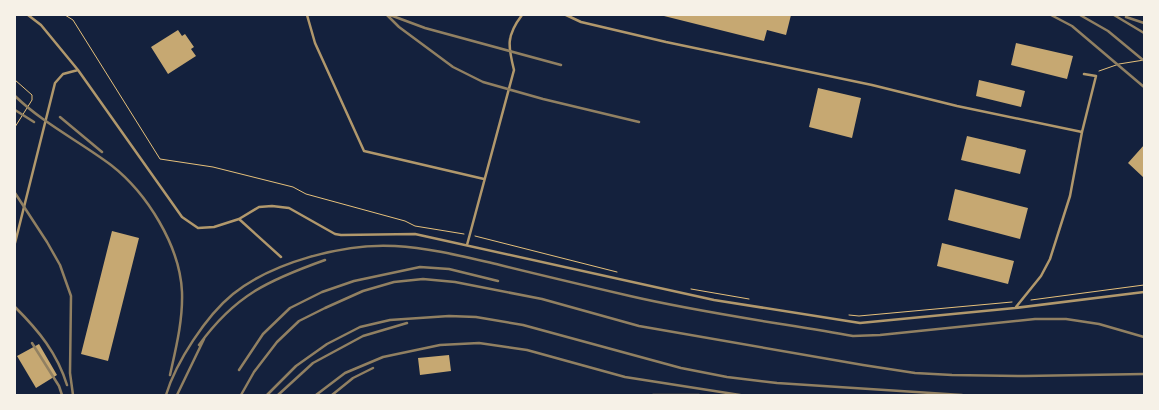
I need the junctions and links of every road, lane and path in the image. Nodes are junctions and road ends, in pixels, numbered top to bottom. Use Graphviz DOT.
graph roads {
  1 [pos="28,15"];
  2 [pos="65,15"];
  3 [pos="307,15"];
  4 [pos="522,15"];
  5 [pos="566,15"];
  6 [pos="1144,60"];
  7 [pos="78,70"];
  8 [pos="1084,74"];
  9 [pos="1096,76"];
  10 [pos="15,80"];
  11 [pos="15,127"];
  12 [pos="1082,132"];
  13 [pos="484,179"];
  14 [pos="239,219"];
  15 [pos="469,235"];
  16 [pos="15,243"];
  17 [pos="467,245"];
  18 [pos="281,257"];
  19 [pos="621,273"];
  20 [pos="1144,285"];
  21 [pos="685,287"];
  22 [pos="1144,292"];
  23 [pos="751,300"];
  24 [pos="1021,301"];
  25 [pos="1016,308"];
  26 [pos="842,314"];
  1 -- 7 [label="lane"];
  2 -- 15 [label="path"];
  3 -- 13 [label="lane"];
  4 -- 13 [label="lane"];
  5 -- 12 [label="lane"];
  6 -- 9 [label="path"];
  7 -- 14 [label="lane"];
  7 -- 16 [label="lane"];
  8 -- 9 [label="lane"];
  9 -- 12 [label="lane"];
  10 -- 11 [label="path"];
  12 -- 24 [label="lane"];
  13 -- 15 [label="lane"];
  14 -- 17 [label="lane"];
  14 -- 18 [label="lane"];
  15 -- 17 [label="lane"];
  15 -- 19 [label="path"];
  17 -- 25 [label="lane"];
  20 -- 24 [label="path"];
  21 -- 23 [label="path"];
  22 -- 25 [label="lane"];
  24 -- 25 [label="lane"];
  24 -- 26 [label="path"];
}
